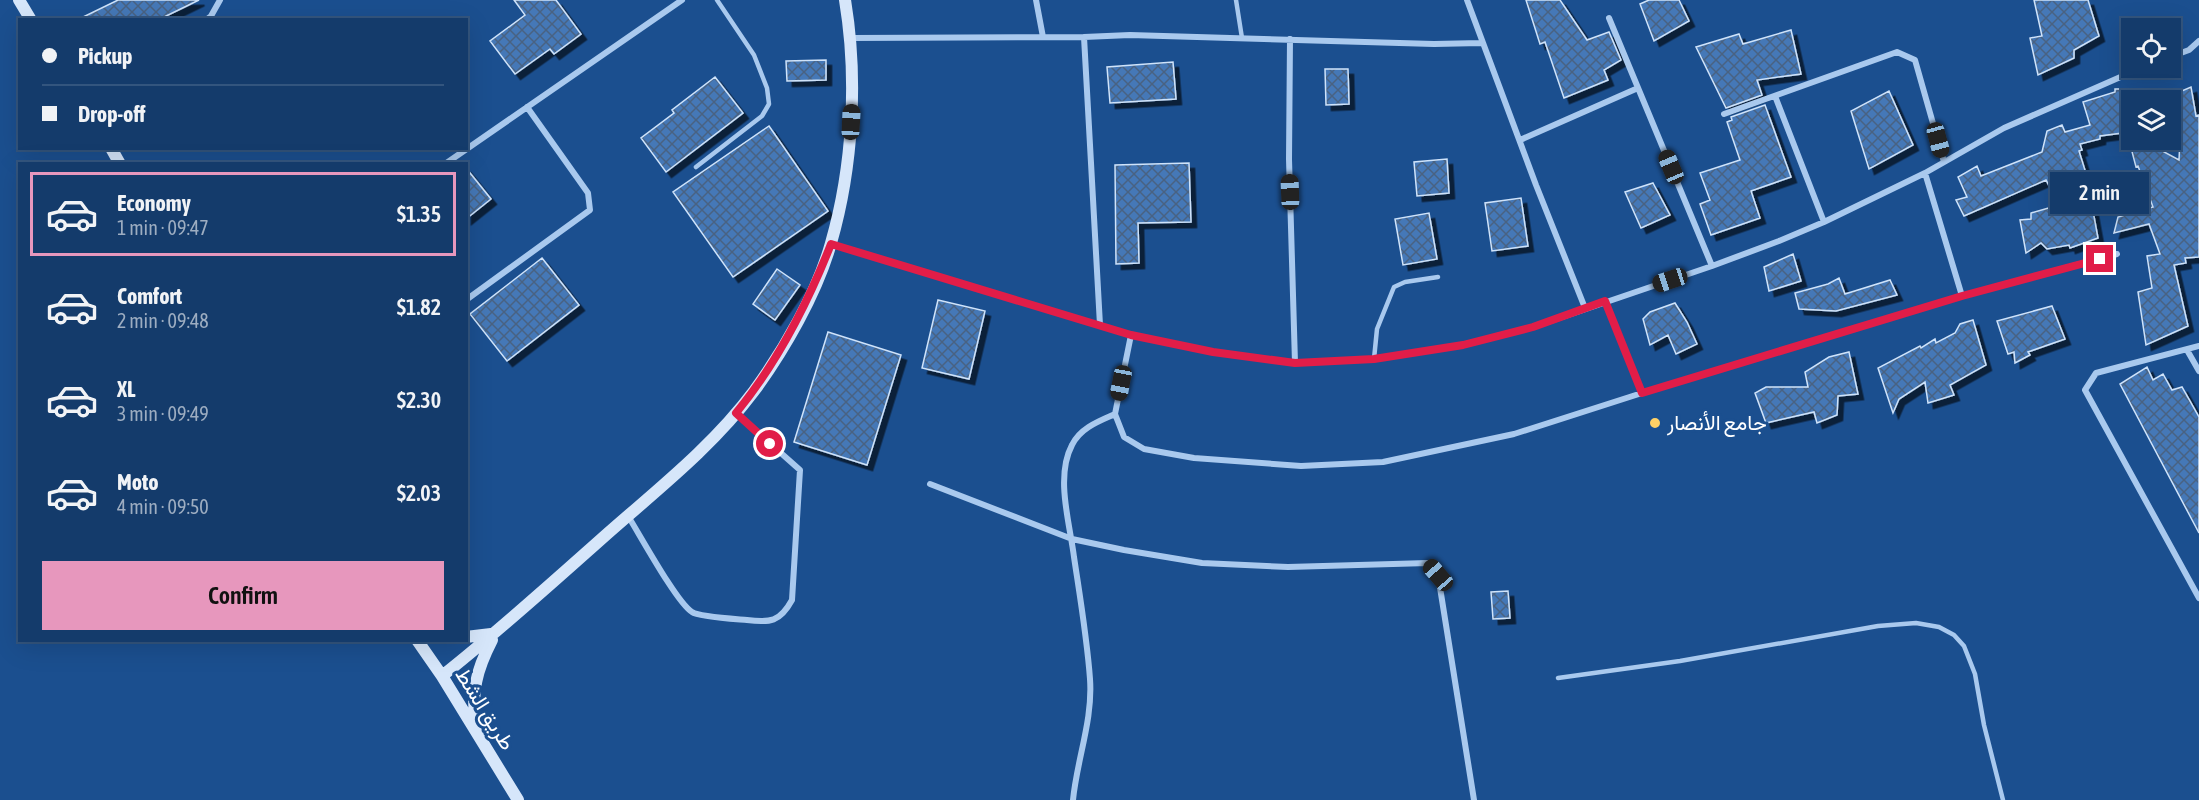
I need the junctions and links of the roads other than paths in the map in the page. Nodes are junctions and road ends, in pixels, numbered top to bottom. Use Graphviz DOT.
graph roads {
  1 [pos="19,0"];
  2 [pos="220,0"];
  3 [pos="682,0"];
  4 [pos="717,0"];
  5 [pos="845,0"];
  6 [pos="1036,0"];
  7 [pos="1236,0"];
  8 [pos="1467,0"];
  9 [pos="30,18"];
  10 [pos="208,18"];
  11 [pos="1609,18"];
  12 [pos="1043,37"];
  13 [pos="1084,37"];
  14 [pos="852,38"];
  15 [pos="1242,38"];
  16 [pos="1290,39"];
  17 [pos="2199,41"];
  18 [pos="1482,43"];
  19 [pos="2189,50"];
  20 [pos="2199,50"];
  21 [pos="2181,53"];
  22 [pos="2121,77"];
  23 [pos="1638,88"];
  24 [pos="1775,96"];
  25 [pos="527,107"];
  26 [pos="1724,114"];
  27 [pos="1520,140"];
  28 [pos="468,148"];
  29 [pos="465,150"];
  30 [pos="448,162"];
  31 [pos="1944,162"];
  32 [pos="696,167"];
  33 [pos="1925,173"];
  34 [pos="1824,222"];
  35 [pos="831,244"];
  36 [pos="2117,254"];
  37 [pos="1713,266"];
  38 [pos="1438,277"];
  39 [pos="1962,296"];
  40 [pos="468,299"];
  41 [pos="1605,301"];
  42 [pos="1585,308"];
  43 [pos="1100,325"];
  44 [pos="1131,335"];
  45 [pos="2199,346"];
  46 [pos="2187,350"];
  47 [pos="1374,359"];
  48 [pos="1295,363"];
  49 [pos="2199,371"];
  50 [pos="1642,393"];
  51 [pos="736,413"];
  52 [pos="1115,414"];
  53 [pos="930,484"];
  54 [pos="628,516"];
  55 [pos="1072,539"];
  56 [pos="2199,598"];
  57 [pos="495,633"];
  58 [pos="468,637"];
  59 [pos="418,642"];
  60 [pos="442,676"];
  61 [pos="1558,678"];
  62 [pos="476,732"];
  63 [pos="518,800"];
  64 [pos="1073,800"];
  65 [pos="1474,800"];
  66 [pos="2003,800"];
  1 -- 9 [label="street"];
  2 -- 10 [label="street"];
  3 -- 25 [label="street"];
  4 -- 32 [label="lane"];
  5 -- 14 [label="street"];
  6 -- 12 [label="street"];
  7 -- 15 [label="lane"];
  8 -- 18 [label="street"];
  11 -- 23 [label="street"];
  12 -- 13 [label="street"];
  12 -- 14 [label="street"];
  13 -- 15 [label="street"];
  13 -- 43 [label="street"];
  14 -- 35 [label="street"];
  15 -- 16 [label="street"];
  16 -- 18 [label="street"];
  16 -- 48 [label="street"];
  17 -- 19 [label="street"];
  18 -- 27 [label="street"];
  19 -- 20 [label="street"];
  19 -- 21 [label="street"];
  22 -- 31 [label="street"];
  23 -- 27 [label="street"];
  23 -- 37 [label="street"];
  24 -- 26 [label="street"];
  24 -- 31 [label="street"];
  24 -- 34 [label="street"];
  25 -- 28 [label="street"];
  25 -- 40 [label="street"];
  27 -- 42 [label="street"];
  29 -- 30 [label="street"];
  31 -- 33 [label="street"];
  33 -- 34 [label="street"];
  33 -- 39 [label="street"];
  34 -- 37 [label="street"];
  35 -- 43 [label="street"];
  35 -- 51 [label="street"];
  36 -- 39 [label="street"];
  37 -- 41 [label="street"];
  38 -- 47 [label="lane"];
  39 -- 50 [label="street"];
  41 -- 42 [label="street"];
  41 -- 50 [label="street"];
  42 -- 47 [label="street"];
  43 -- 44 [label="street"];
  44 -- 48 [label="street"];
  44 -- 52 [label="street"];
  45 -- 46 [label="street"];
  46 -- 49 [label="street"];
  46 -- 56 [label="street"];
  47 -- 48 [label="street"];
  50 -- 52 [label="street"];
  51 -- 54 [label="street"];
  51 -- 54 [label="street"];
  52 -- 55 [label="street"];
  53 -- 55 [label="street"];
  54 -- 57 [label="street"];
  55 -- 64 [label="street"];
  55 -- 65 [label="street"];
  57 -- 58 [label="street"];
  57 -- 60 [label="street"];
  57 -- 62 [label="street"];
  59 -- 60 [label="street, طريق الشط"];
  60 -- 62 [label="street, طريق الشط"];
  61 -- 66 [label="lane"];
  62 -- 63 [label="street, طريق الشط"];
}
